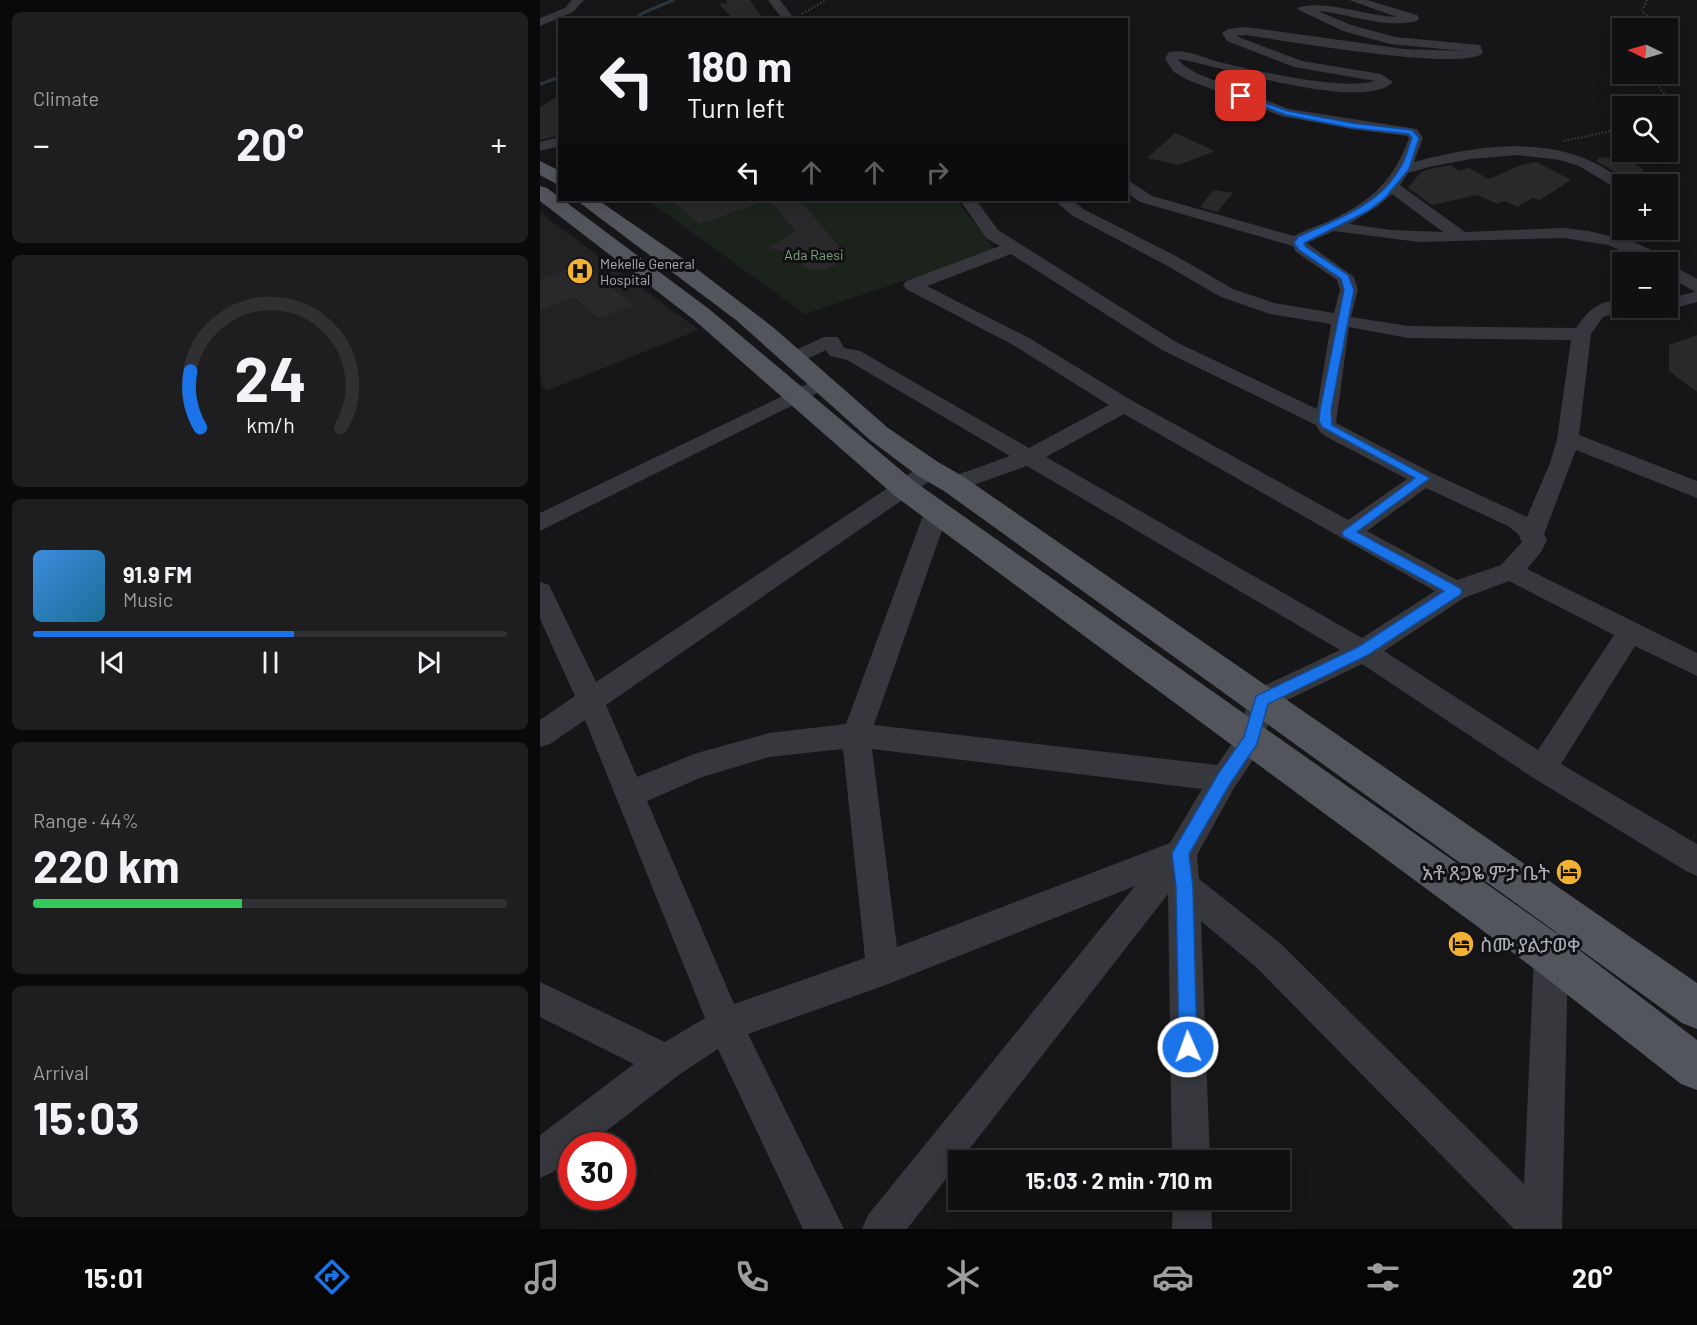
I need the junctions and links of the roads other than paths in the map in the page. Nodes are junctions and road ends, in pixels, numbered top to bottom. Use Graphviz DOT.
graph roads {
  1 [pos="578,0"];
  2 [pos="774,0"];
  3 [pos="1355,0"];
  4 [pos="794,17"];
  5 [pos="540,22"];
  6 [pos="558,142"];
  7 [pos="540,147"];
  8 [pos="540,167"];
  9 [pos="1404,169"];
  10 [pos="558,179"];
  11 [pos="1612,179"];
  12 [pos="1128,185"];
  13 [pos="1392,186"];
  14 [pos="540,192"];
  15 [pos="587,201"];
  16 [pos="969,201"];
  17 [pos="1063,201"];
  18 [pos="1334,226"];
  19 [pos="1461,237"];
  20 [pos="1299,243"];
  21 [pos="1013,247"];
  22 [pos="1641,252"];
  23 [pos="1678,275"];
  24 [pos="1697,287"];
  25 [pos="1697,297"];
  26 [pos="1678,302"];
  27 [pos="1612,306"];
  28 [pos="1341,321"];
  29 [pos="764,331"];
  30 [pos="1581,334"];
  31 [pos="735,344"];
  32 [pos="794,358"];
  33 [pos="808,390"];
  34 [pos="1124,405"];
  35 [pos="1325,421"];
  36 [pos="1568,439"];
  37 [pos="1028,458"];
  38 [pos="1424,478"];
  39 [pos="929,481"];
  40 [pos="1697,490"];
  41 [pos="936,513"];
  42 [pos="540,523"];
  43 [pos="1348,532"];
  44 [pos="1532,534"];
  45 [pos="1510,571"];
  46 [pos="1455,591"];
  47 [pos="540,592"];
  48 [pos="1630,632"];
  49 [pos="1363,651"];
  50 [pos="1697,665"];
  51 [pos="591,700"];
  52 [pos="1261,700"];
  53 [pos="540,735"];
  54 [pos="856,735"];
  55 [pos="1251,740"];
  56 [pos="1542,768"];
  57 [pos="1224,779"];
  58 [pos="630,794"];
  59 [pos="1181,853"];
  60 [pos="1697,861"];
  61 [pos="1184,887"];
  62 [pos="1574,919"];
  63 [pos="1551,955"];
  64 [pos="883,969"];
  65 [pos="540,999"];
  66 [pos="1697,1008"];
  67 [pos="725,1025"];
  68 [pos="666,1061"];
  69 [pos="1697,1068"];
  70 [pos="1191,1150"];
  71 [pos="540,1159"];
  72 [pos="1192,1210"];
  73 [pos="824,1229"];
  74 [pos="882,1229"];
  75 [pos="1192,1229"];
  76 [pos="1542,1229"];
  1 -- 5 [label="street"];
  2 -- 4 [label="street"];
  3 -- 9 [label="street"];
  6 -- 7 [label="street"];
  8 -- 10 [label="main road"];
  9 -- 11 [label="street"];
  9 -- 13 [label="street"];
  12 -- 20 [label="street"];
  13 -- 18 [label="street"];
  13 -- 19 [label="street"];
  14 -- 31 [label="main road"];
  15 -- 29 [label="main road"];
  16 -- 21 [label="street"];
  17 -- 28 [label="street"];
  18 -- 19 [label="street"];
  18 -- 20 [label="street"];
  19 -- 22 [label="street"];
  20 -- 28 [label="street"];
  21 -- 34 [label="street"];
  21 -- 35 [label="street"];
  23 -- 24 [label="street"];
  25 -- 26 [label="street"];
  27 -- 30 [label="street"];
  28 -- 30 [label="street"];
  28 -- 35 [label="street"];
  29 -- 31 [label="main road"];
  29 -- 32 [label="main road"];
  30 -- 36 [label="street"];
  31 -- 33 [label="main road"];
  32 -- 33 [label="main road"];
  32 -- 37 [label="street"];
  33 -- 39 [label="main road"];
  33 -- 42 [label="street"];
  34 -- 37 [label="street"];
  34 -- 43 [label="street"];
  35 -- 38 [label="street"];
  36 -- 40 [label="street"];
  36 -- 44 [label="street"];
  37 -- 39 [label="street"];
  37 -- 49 [label="street"];
  38 -- 43 [label="street"];
  38 -- 44 [label="street"];
  39 -- 41 [label="main road"];
  39 -- 51 [label="street"];
  39 -- 52 [label="main road"];
  41 -- 54 [label="street"];
  41 -- 55 [label="main road"];
  43 -- 46 [label="street"];
  44 -- 45 [label="street"];
  45 -- 46 [label="street"];
  45 -- 48 [label="street"];
  46 -- 49 [label="street"];
  47 -- 51 [label="street"];
  48 -- 50 [label="street"];
  48 -- 56 [label="street"];
  49 -- 52 [label="street"];
  49 -- 56 [label="street"];
  51 -- 53 [label="street"];
  51 -- 58 [label="street"];
  52 -- 55 [label="street"];
  52 -- 62 [label="main road"];
  54 -- 57 [label="street"];
  54 -- 58 [label="street"];
  54 -- 64 [label="street"];
  55 -- 57 [label="street"];
  55 -- 63 [label="main road"];
  56 -- 60 [label="street"];
  57 -- 59 [label="street"];
  58 -- 67 [label="street"];
  59 -- 61 [label="street"];
  59 -- 64 [label="street"];
  59 -- 74 [label="street"];
  61 -- 70 [label="street"];
  61 -- 76 [label="street"];
  62 -- 63 [label="street"];
  62 -- 66 [label="main road"];
  63 -- 69 [label="main road"];
  63 -- 76 [label="street"];
  64 -- 67 [label="street"];
  65 -- 68 [label="street"];
  67 -- 68 [label="street"];
  67 -- 73 [label="street"];
  68 -- 71 [label="street"];
  72 -- 75 [label="street"];
}
